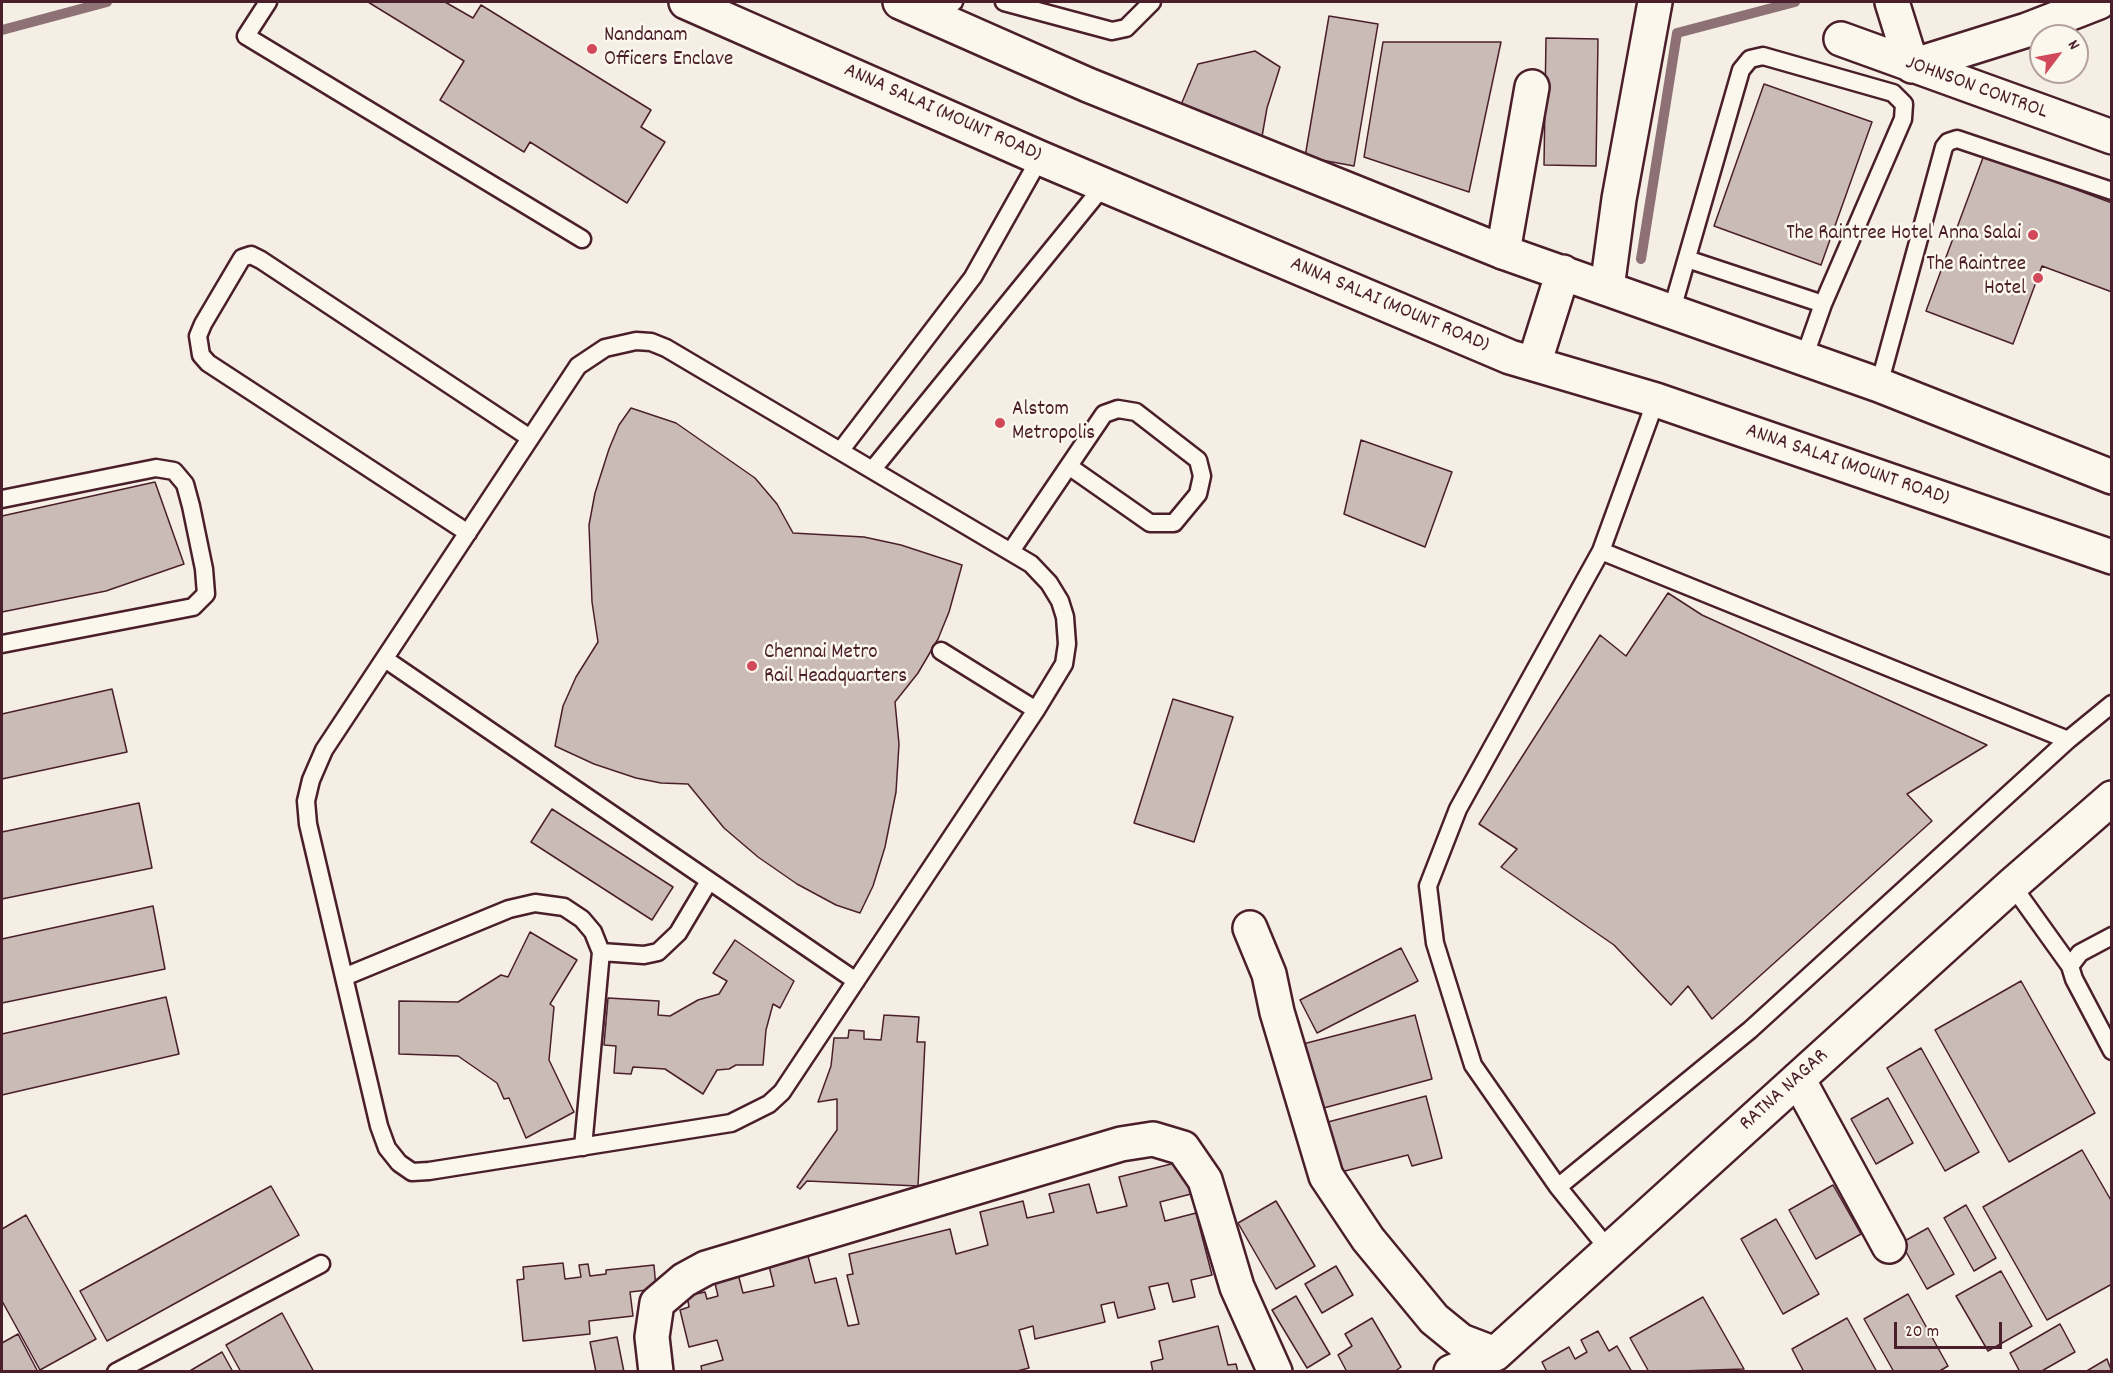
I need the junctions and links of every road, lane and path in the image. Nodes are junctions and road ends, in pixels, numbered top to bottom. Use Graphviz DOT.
graph roads {
  1 [pos="268,2"];
  2 [pos="686,2"];
  3 [pos="900,2"];
  4 [pos="1004,2"];
  5 [pos="1152,2"];
  6 [pos="1655,2"];
  7 [pos="2099,2"];
  8 [pos="1892,3"];
  9 [pos="944,9"];
  10 [pos="1841,39"];
  11 [pos="1912,66"];
  12 [pos="1532,87"];
  13 [pos="2112,137"];
  14 [pos="1040,158"];
  15 [pos="1105,184"];
  16 [pos="2112,190"];
  17 [pos="582,239"];
  18 [pos="1503,252"];
  19 [pos="1687,259"];
  20 [pos="1563,272"];
  21 [pos="1607,288"];
  22 [pos="1675,301"];
  23 [pos="1823,304"];
  24 [pos="1806,350"];
  25 [pos="1534,364"];
  26 [pos="1879,385"];
  27 [pos="1656,400"];
  28 [pos="530,438"];
  29 [pos="841,450"];
  30 [pos="1070,467"];
  31 [pos="873,469"];
  32 [pos="2112,477"];
  33 [pos="2,499"];
  34 [pos="468,533"];
  35 [pos="1011,551"];
  36 [pos="1601,551"];
  37 [pos="2112,557"];
  38 [pos="2,644"];
  39 [pos="941,651"];
  40 [pos="385,659"];
  41 [pos="2112,704"];
  42 [pos="1036,710"];
  43 [pos="2068,740"];
  44 [pos="2112,798"];
  45 [pos="709,881"];
  46 [pos="2012,885"];
  47 [pos="1250,928"];
  48 [pos="2112,936"];
  49 [pos="601,952"];
  50 [pos="2070,966"];
  51 [pos="344,977"];
  52 [pos="856,981"];
  53 [pos="2112,1051"];
  54 [pos="1798,1079"];
  55 [pos="583,1147"];
  56 [pos="1558,1187"];
  57 [pos="1890,1246"];
  58 [pos="1609,1250"];
  59 [pos="321,1264"];
  60 [pos="1500,1362"];
  61 [pos="116,1371"];
  62 [pos="656,1371"];
  63 [pos="1275,1371"];
  64 [pos="1451,1371"];
  1 -- 17 [label="lane"];
  2 -- 14 [label="street, ANNA SALAI (MOUNT ROAD)"];
  3 -- 9 [label="street"];
  4 -- 5 [label="lane"];
  6 -- 21 [label="street"];
  7 -- 11 [label="street"];
  8 -- 11 [label="street"];
  9 -- 18 [label="street"];
  10 -- 11 [label="street, JOHNSON CONTROL"];
  11 -- 13 [label="street, JOHNSON CONTROL"];
  12 -- 18 [label="street"];
  14 -- 15 [label="street, ANNA SALAI (MOUNT ROAD)"];
  14 -- 29 [label="lane"];
  15 -- 25 [label="street, ANNA SALAI (MOUNT ROAD)"];
  15 -- 31 [label="lane"];
  16 -- 26 [label="lane"];
  18 -- 20 [label="street"];
  19 -- 22 [label="lane"];
  19 -- 23 [label="lane"];
  19 -- 23 [label="lane"];
  20 -- 21 [label="street"];
  20 -- 25 [label="street"];
  21 -- 22 [label="street"];
  22 -- 24 [label="street"];
  23 -- 24 [label="lane"];
  24 -- 26 [label="street"];
  25 -- 27 [label="street, ANNA SALAI (MOUNT ROAD)"];
  26 -- 32 [label="street"];
  27 -- 36 [label="lane"];
  27 -- 37 [label="street, ANNA SALAI (MOUNT ROAD)"];
  28 -- 29 [label="lane"];
  28 -- 34 [label="lane"];
  28 -- 34 [label="lane"];
  29 -- 31 [label="lane"];
  30 -- 30 [label="lane"];
  30 -- 35 [label="lane"];
  31 -- 35 [label="lane"];
  33 -- 38 [label="lane"];
  34 -- 40 [label="lane"];
  35 -- 42 [label="lane"];
  36 -- 43 [label="lane"];
  36 -- 56 [label="lane"];
  39 -- 42 [label="lane"];
  40 -- 45 [label="lane"];
  40 -- 51 [label="lane"];
  41 -- 43 [label="lane"];
  42 -- 52 [label="lane"];
  43 -- 56 [label="lane"];
  44 -- 46 [label="street, RATNA NAGAR"];
  45 -- 49 [label="lane"];
  45 -- 52 [label="lane"];
  46 -- 50 [label="lane"];
  46 -- 54 [label="street, RATNA NAGAR"];
  47 -- 60 [label="street"];
  48 -- 50 [label="lane"];
  49 -- 51 [label="lane"];
  49 -- 55 [label="lane"];
  50 -- 53 [label="lane"];
  51 -- 55 [label="lane"];
  52 -- 55 [label="lane"];
  54 -- 57 [label="street"];
  54 -- 58 [label="street, RATNA NAGAR"];
  56 -- 58 [label="lane"];
  58 -- 60 [label="street, RATNA NAGAR"];
  59 -- 61 [label="lane"];
  60 -- 64 [label="street, RATNA NAGAR"];
  62 -- 63 [label="street"];
}
